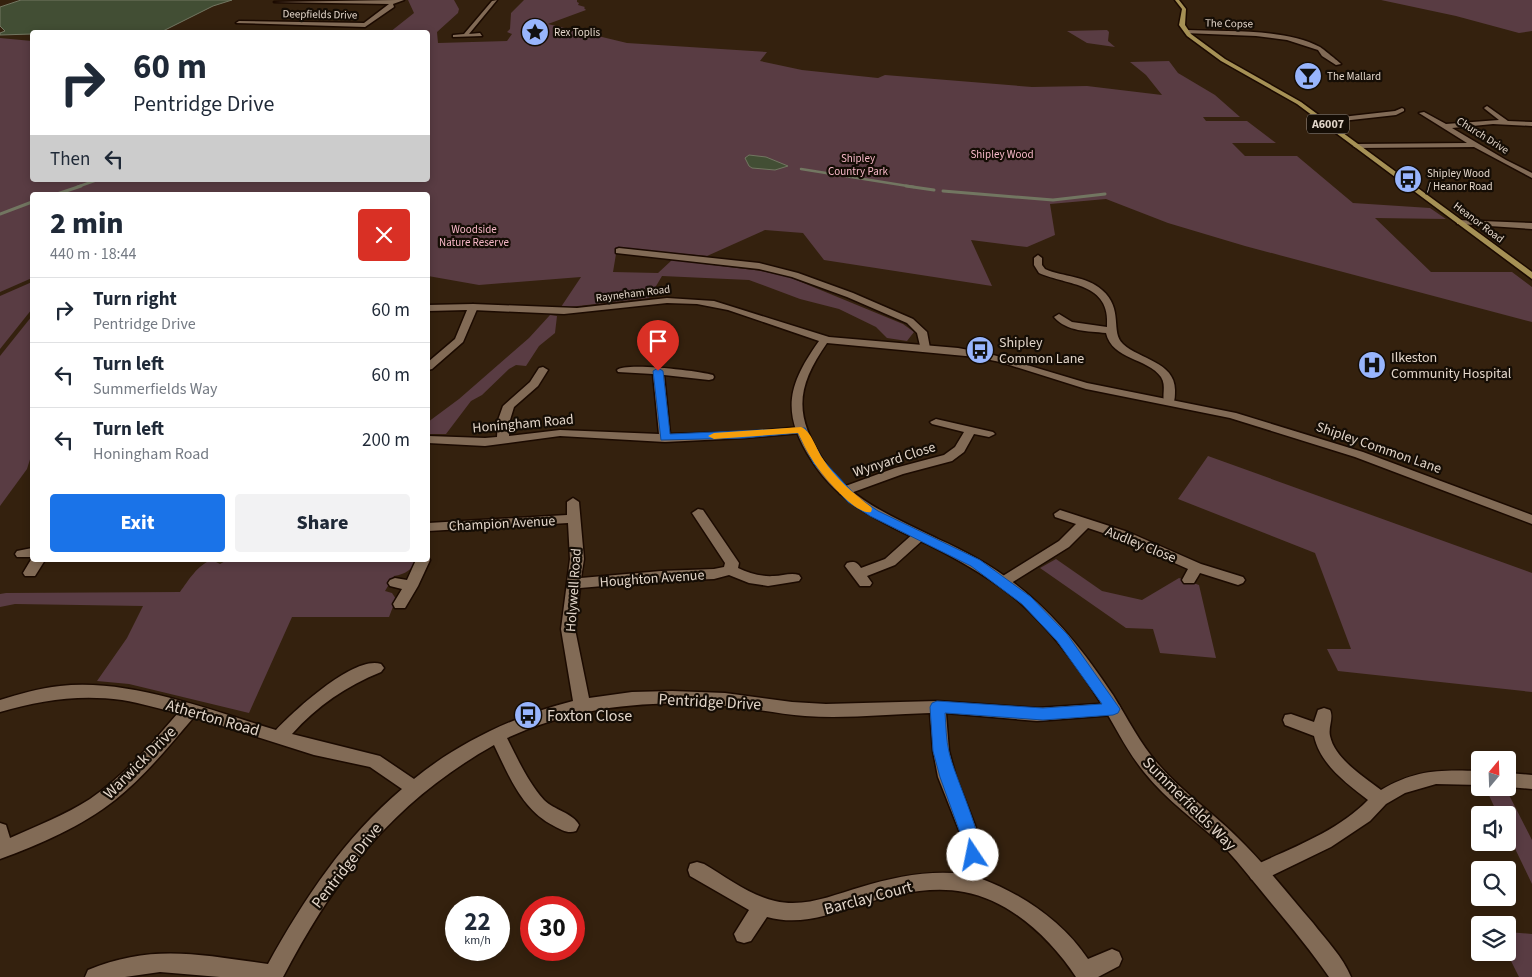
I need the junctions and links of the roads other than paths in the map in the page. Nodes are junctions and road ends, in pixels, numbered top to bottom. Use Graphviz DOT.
graph roads {
  1 [pos="402,0"];
  2 [pos="1177,0"];
  3 [pos="493,1"];
  4 [pos="276,2"];
  5 [pos="484,2"];
  6 [pos="390,3"];
  7 [pos="238,23"];
  8 [pos="255,24"];
  9 [pos="246,29"];
  10 [pos="1188,34"];
  11 [pos="466,35"];
  12 [pos="480,35"];
  13 [pos="455,36"];
  14 [pos="1338,61"];
  15 [pos="1487,108"];
  16 [pos="1402,110"];
  17 [pos="1422,113"];
  18 [pos="1324,121"];
  19 [pos="1507,122"];
  20 [pos="1532,124"];
  21 [pos="1446,126"];
  22 [pos="1476,145"];
  23 [pos="1357,146"];
  24 [pos="1532,176"];
  25 [pos="1460,222"];
  26 [pos="1532,226"];
  27 [pos="619,252"];
  28 [pos="1028,269"];
  29 [pos="1532,276"];
  30 [pos="473,307"];
  31 [pos="430,308"];
  32 [pos="1059,317"];
  33 [pos="1110,331"];
  34 [pos="825,340"];
  35 [pos="925,348"];
  36 [pos="430,365"];
  37 [pos="543,370"];
  38 [pos="622,370"];
  39 [pos="658,371"];
  40 [pos="709,377"];
  41 [pos="1169,402"];
  42 [pos="936,422"];
  43 [pos="801,430"];
  44 [pos="970,431"];
  45 [pos="989,434"];
  46 [pos="665,438"];
  47 [pos="430,440"];
  48 [pos="503,441"];
  49 [pos="844,491"];
  50 [pos="573,502"];
  51 [pos="698,512"];
  52 [pos="1060,514"];
  53 [pos="574,519"];
  54 [pos="1532,520"];
  55 [pos="1086,522"];
  56 [pos="430,531"];
  57 [pos="920,536"];
  58 [pos="37,562"];
  59 [pos="422,562"];
  60 [pos="1196,567"];
  61 [pos="730,570"];
  62 [pos="30,573"];
  63 [pos="858,574"];
  64 [pos="794,578"];
  65 [pos="1189,580"];
  66 [pos="1238,580"];
  67 [pos="1003,582"];
  68 [pos="395,583"];
  69 [pos="574,584"];
  70 [pos="411,586"];
  71 [pos="400,604"];
  72 [pos="376,668"];
  73 [pos="0,706"];
  74 [pos="582,706"];
  75 [pos="937,707"];
  76 [pos="1113,709"];
  77 [pos="191,710"];
  78 [pos="1324,714"];
  79 [pos="1291,720"];
  80 [pos="1321,732"];
  81 [pos="498,736"];
  82 [pos="279,737"];
  83 [pos="1471,778"];
  84 [pos="1516,781"];
  85 [pos="1532,782"];
  86 [pos="416,789"];
  87 [pos="1380,799"];
  88 [pos="570,825"];
  89 [pos="0,831"];
  90 [pos="2,850"];
  91 [pos="697,870"];
  92 [pos="1258,872"];
  93 [pos="973,885"];
  94 [pos="763,907"];
  95 [pos="744,934"];
  96 [pos="1112,959"];
  97 [pos="1086,974"];
  98 [pos="273,976"];
  99 [pos="95,977"];
  100 [pos="1340,977"];
  1 -- 6 [label="street"];
  2 -- 10 [label="main road"];
  3 -- 5 [label="street"];
  3 -- 11 [label="street"];
  4 -- 6 [label="street"];
  6 -- 8 [label="street, Deepfields Drive"];
  7 -- 8 [label="street, Deepfields Drive"];
  8 -- 9 [label="street"];
  10 -- 14 [label="street, The Copse"];
  10 -- 18 [label="main road, Heanor Road / A6007"];
  11 -- 12 [label="street"];
  11 -- 13 [label="street"];
  15 -- 19 [label="street"];
  16 -- 18 [label="street"];
  17 -- 21 [label="street, Church Drive"];
  18 -- 23 [label="main road, Heanor Road / A6007"];
  19 -- 20 [label="street"];
  19 -- 21 [label="street"];
  21 -- 22 [label="street, Church Drive"];
  22 -- 23 [label="street"];
  22 -- 24 [label="street, Church Drive"];
  23 -- 25 [label="main road, Heanor Road / A6007"];
  25 -- 26 [label="street"];
  25 -- 29 [label="main road, Heanor Road / A6007"];
  27 -- 35 [label="street"];
  28 -- 33 [label="street"];
  30 -- 31 [label="street, Rayneham Road"];
  30 -- 34 [label="street, Rayneham Road"];
  30 -- 36 [label="street"];
  32 -- 33 [label="street"];
  33 -- 41 [label="street"];
  34 -- 35 [label="street, Rayneham Road"];
  34 -- 43 [label="street, Summerfields Way"];
  35 -- 41 [label="street, Shipley Common Lane"];
  37 -- 48 [label="street"];
  38 -- 39 [label="street"];
  39 -- 40 [label="street"];
  39 -- 46 [label="street"];
  41 -- 54 [label="street, Shipley Common Lane"];
  42 -- 44 [label="street, Wynyard Close"];
  43 -- 46 [label="street, Honingham Road"];
  43 -- 49 [label="street, Summerfields Way"];
  44 -- 45 [label="street, Wynyard Close"];
  44 -- 49 [label="street, Wynyard Close"];
  46 -- 48 [label="street, Honingham Road"];
  47 -- 48 [label="street, Honingham Road"];
  49 -- 57 [label="street, Summerfields Way"];
  50 -- 53 [label="street, Holywell Road"];
  51 -- 61 [label="street"];
  52 -- 55 [label="street, Audley Close"];
  53 -- 56 [label="street, Champion Avenue"];
  53 -- 69 [label="street, Holywell Road"];
  55 -- 60 [label="street, Audley Close"];
  55 -- 67 [label="street"];
  57 -- 63 [label="street"];
  57 -- 67 [label="street, Summerfields Way"];
  58 -- 62 [label="street"];
  59 -- 70 [label="street"];
  60 -- 65 [label="street"];
  60 -- 66 [label="street, Audley Close"];
  61 -- 64 [label="street"];
  61 -- 69 [label="street, Houghton Avenue"];
  67 -- 76 [label="street, Summerfields Way"];
  68 -- 70 [label="street"];
  69 -- 74 [label="street, Holywell Road"];
  70 -- 71 [label="street"];
  72 -- 82 [label="street"];
  73 -- 77 [label="street, Atherton Road"];
  74 -- 75 [label="street, Pentridge Drive"];
  74 -- 81 [label="street, Pentridge Drive"];
  75 -- 76 [label="street, Pentridge Drive"];
  75 -- 93 [label="street"];
  76 -- 92 [label="street, Summerfields Way"];
  77 -- 82 [label="street, Atherton Road"];
  77 -- 90 [label="street, Warwick Drive"];
  78 -- 80 [label="street"];
  79 -- 80 [label="street"];
  80 -- 87 [label="street"];
  81 -- 86 [label="street, Pentridge Drive"];
  81 -- 88 [label="street"];
  82 -- 86 [label="street, Atherton Road"];
  83 -- 87 [label="street"];
  84 -- 85 [label="street"];
  86 -- 98 [label="street, Pentridge Drive"];
  87 -- 92 [label="street"];
  89 -- 90 [label="street, Warwick Drive"];
  91 -- 94 [label="street, Barclay Court"];
  92 -- 100 [label="street, Summerfields Way"];
  93 -- 94 [label="street, Barclay Court"];
  93 -- 97 [label="street, Barclay Court"];
  94 -- 95 [label="street"];
  96 -- 97 [label="street, Barclay Court"];
  98 -- 99 [label="street"];
}
